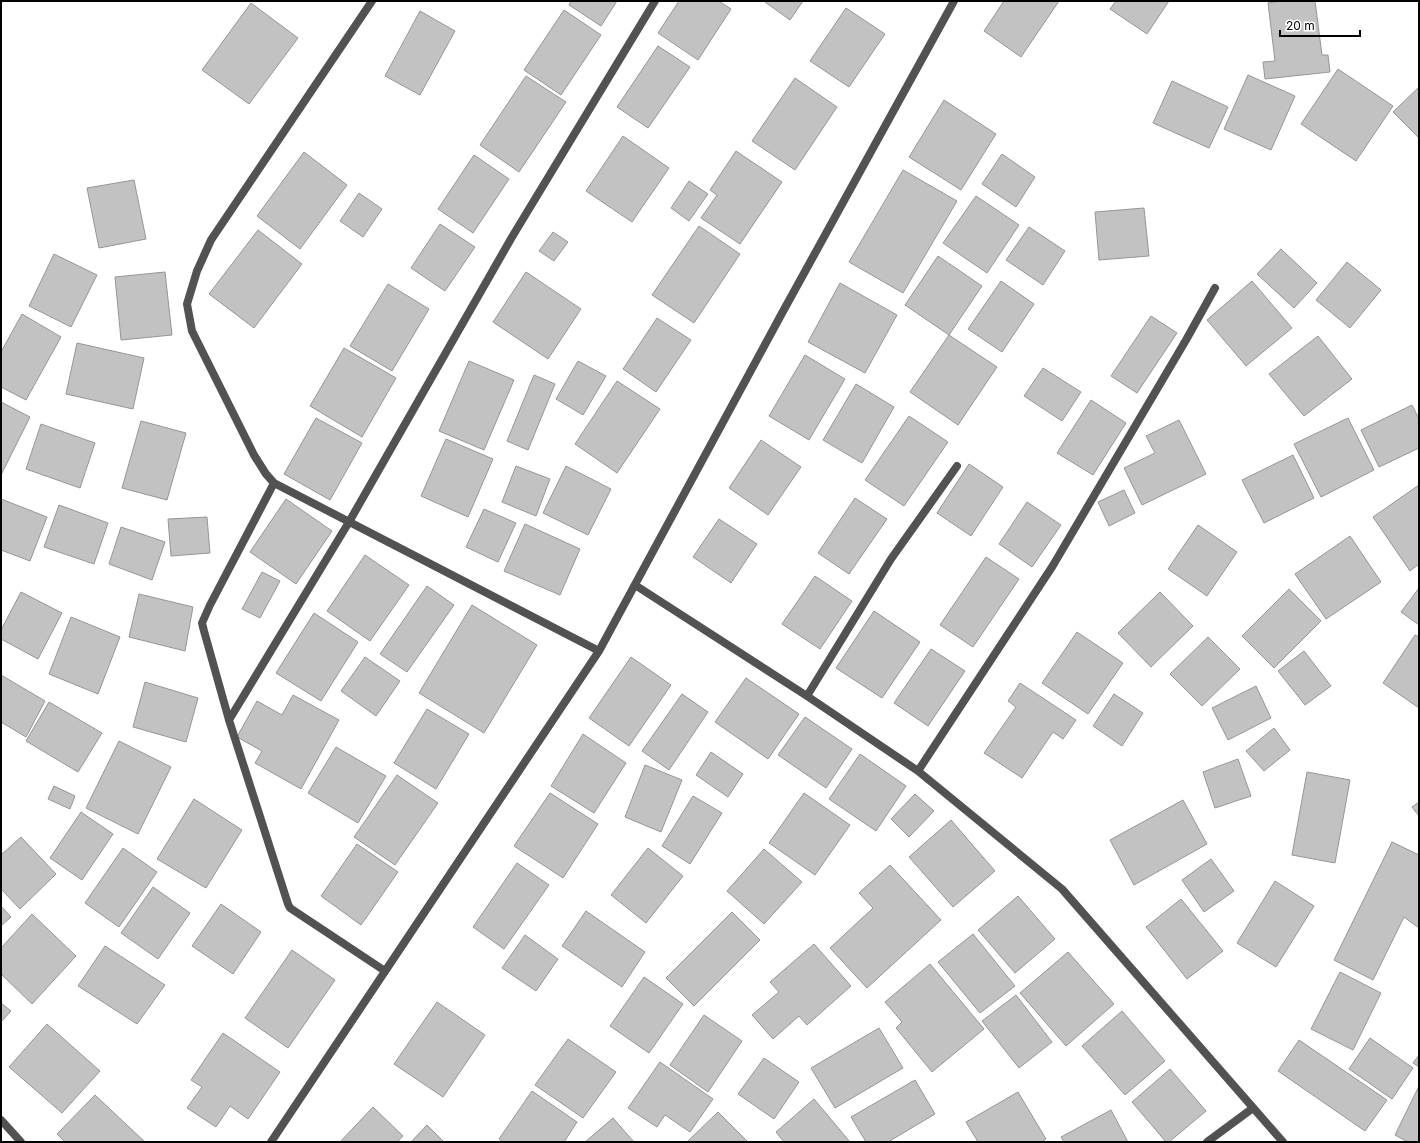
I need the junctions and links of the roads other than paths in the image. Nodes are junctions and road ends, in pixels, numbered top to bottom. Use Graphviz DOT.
graph roads {
  1 [pos="372,1"];
  2 [pos="655,1"];
  3 [pos="954,1"];
  4 [pos="1216,288"];
  5 [pos="957,466"];
  6 [pos="274,483"];
  7 [pos="349,522"];
  8 [pos="635,585"];
  9 [pos="598,651"];
  10 [pos="807,696"];
  11 [pos="229,720"];
  12 [pos="918,771"];
  13 [pos="385,971"];
  14 [pos="1253,1108"];
  15 [pos="1,1120"];
  16 [pos="20,1142"];
  17 [pos="271,1142"];
  18 [pos="1207,1142"];
  19 [pos="1283,1142"];
  1 -- 6 [label="street"];
  2 -- 7 [label="street"];
  3 -- 8 [label="street"];
  4 -- 12 [label="street"];
  5 -- 10 [label="street"];
  6 -- 7 [label="street"];
  6 -- 11 [label="street"];
  7 -- 9 [label="street"];
  7 -- 11 [label="street"];
  8 -- 9 [label="street"];
  8 -- 10 [label="street"];
  9 -- 13 [label="street"];
  10 -- 12 [label="street"];
  11 -- 13 [label="street"];
  12 -- 14 [label="street"];
  13 -- 17 [label="street"];
  14 -- 18 [label="street"];
  14 -- 19 [label="street"];
  15 -- 16 [label="street"];
}
